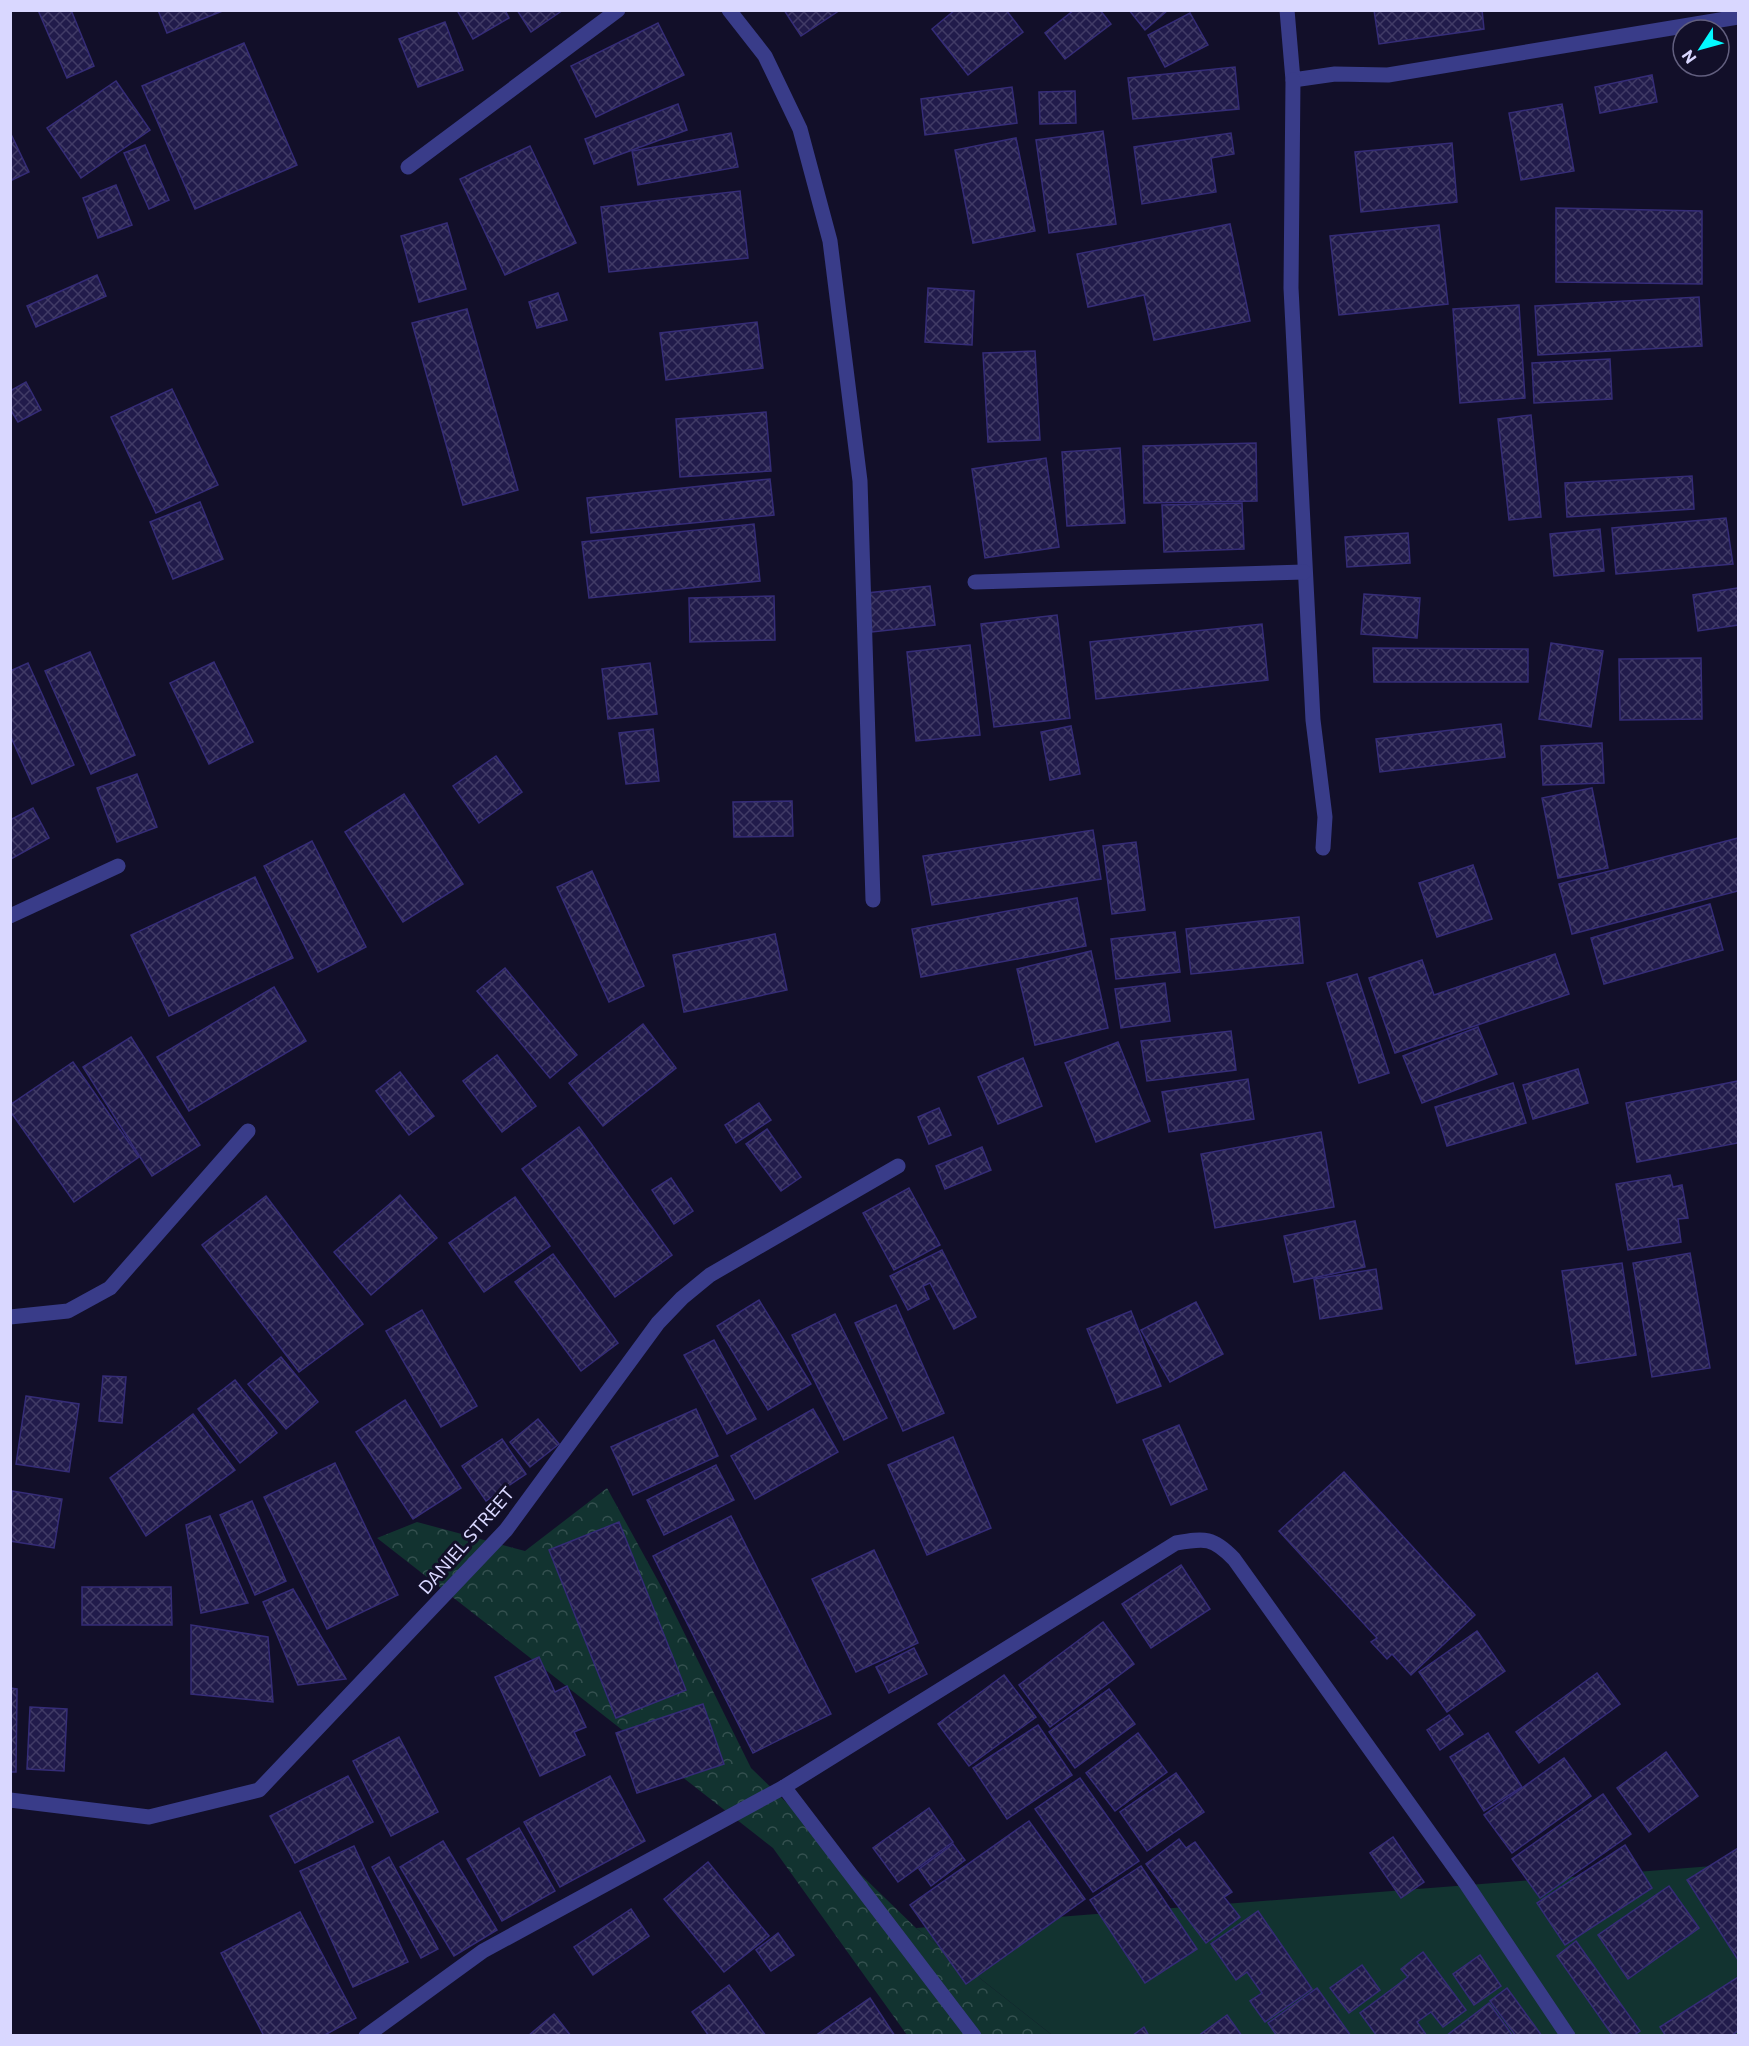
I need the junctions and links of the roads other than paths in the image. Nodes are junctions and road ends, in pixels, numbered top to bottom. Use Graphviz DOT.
graph roads {
  1 [pos="618,10"];
  2 [pos="729,10"];
  3 [pos="1287,10"];
  4 [pos="1738,17"];
  5 [pos="1293,80"];
  6 [pos="408,167"];
  7 [pos="1304,572"];
  8 [pos="975,582"];
  9 [pos="1323,848"];
  10 [pos="118,866"];
  11 [pos="873,900"];
  12 [pos="10,916"];
  13 [pos="248,1131"];
  14 [pos="898,1167"];
  15 [pos="10,1317"];
  16 [pos="784,1787"];
  17 [pos="10,1800"];
  18 [pos="366,2036"];
  19 [pos="974,2036"];
  20 [pos="1568,2036"];
  1 -- 6 [label="street"];
  2 -- 11 [label="street"];
  3 -- 5 [label="street"];
  4 -- 5 [label="street"];
  5 -- 7 [label="street"];
  7 -- 8 [label="street"];
  7 -- 9 [label="street"];
  10 -- 12 [label="street"];
  13 -- 15 [label="street"];
  14 -- 17 [label="street, DANIEL STREET"];
  16 -- 18 [label="street"];
  16 -- 19 [label="street"];
  16 -- 20 [label="street"];
}
